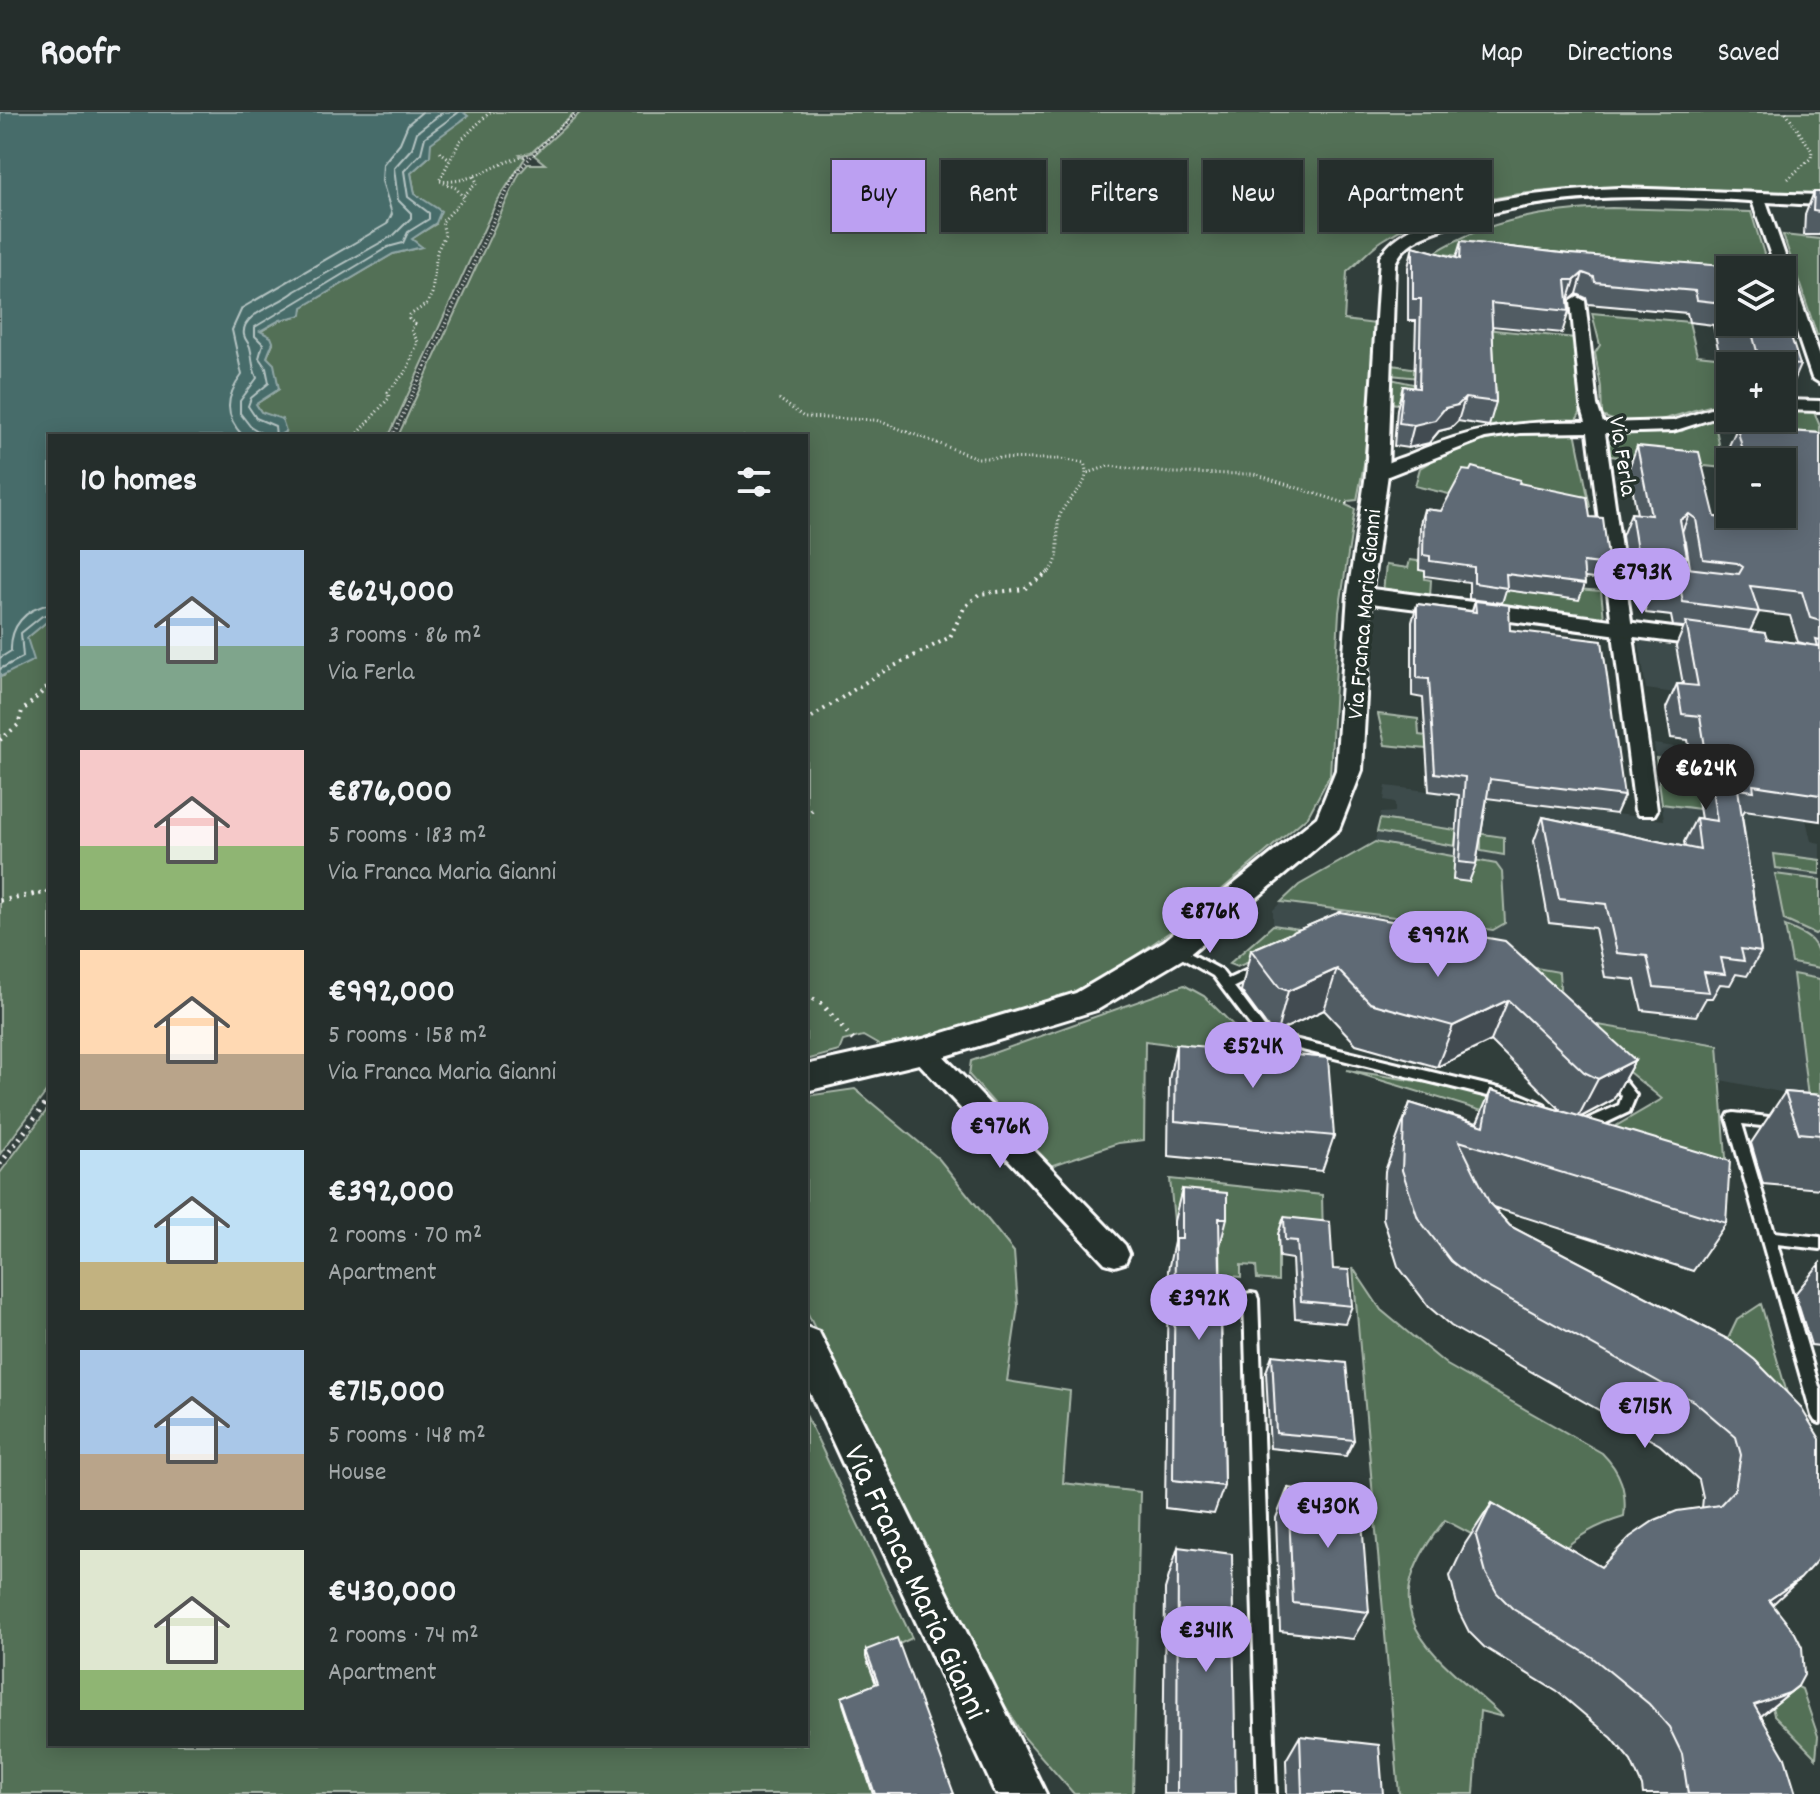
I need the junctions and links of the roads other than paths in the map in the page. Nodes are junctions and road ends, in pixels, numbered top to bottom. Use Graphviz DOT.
graph roads {
  1 [pos="1758,198"];
  2 [pos="1820,200"];
  3 [pos="1578,301"];
  4 [pos="1820,378"];
  5 [pos="1796,405"];
  6 [pos="1820,406"];
  7 [pos="1716,411"];
  8 [pos="1596,428"];
  9 [pos="1377,474"];
  10 [pos="1615,578"];
  11 [pos="1671,585"];
  12 [pos="1360,594"];
  13 [pos="1622,629"];
  14 [pos="1744,645"];
  15 [pos="1646,810"];
  16 [pos="1175,949"];
  17 [pos="1269,965"];
  18 [pos="1227,985"];
  19 [pos="923,1051"];
  20 [pos="1595,1060"];
  21 [pos="808,1078"];
  22 [pos="1549,1114"];
  23 [pos="1791,1124"];
  24 [pos="1567,1125"];
  25 [pos="1769,1237"];
  26 [pos="1820,1243"];
  27 [pos="1115,1254"];
  28 [pos="1251,1299"];
  29 [pos="808,1348"];
  30 [pos="1819,1409"];
  31 [pos="1016,1787"];
  32 [pos="1267,1794"];
  1 -- 2 [label="street, Via Franca Maria Gianni"];
  1 -- 4 [label="street"];
  1 -- 9 [label="street, Via Franca Maria Gianni"];
  3 -- 8 [label="street, Via Ferla"];
  5 -- 6 [label="street"];
  7 -- 8 [label="street"];
  8 -- 9 [label="street"];
  8 -- 10 [label="street, Via Ferla"];
  9 -- 12 [label="street, Via Franca Maria Gianni"];
  10 -- 11 [label="lane"];
  10 -- 13 [label="street, Via Ferla"];
  12 -- 13 [label="street"];
  12 -- 16 [label="street, Via Franca Maria Gianni"];
  13 -- 14 [label="street"];
  13 -- 15 [label="street, Via Ferla"];
  16 -- 18 [label="lane"];
  16 -- 19 [label="street, Via Franca Maria Gianni"];
  17 -- 18 [label="lane"];
  18 -- 22 [label="lane"];
  19 -- 21 [label="street, Via Franca Maria Gianni"];
  19 -- 27 [label="street"];
  20 -- 24 [label="lane"];
  23 -- 25 [label="lane"];
  25 -- 26 [label="lane"];
  25 -- 30 [label="lane"];
  28 -- 32 [label="lane"];
  29 -- 31 [label="street, Via Franca Maria Gianni"];
}
